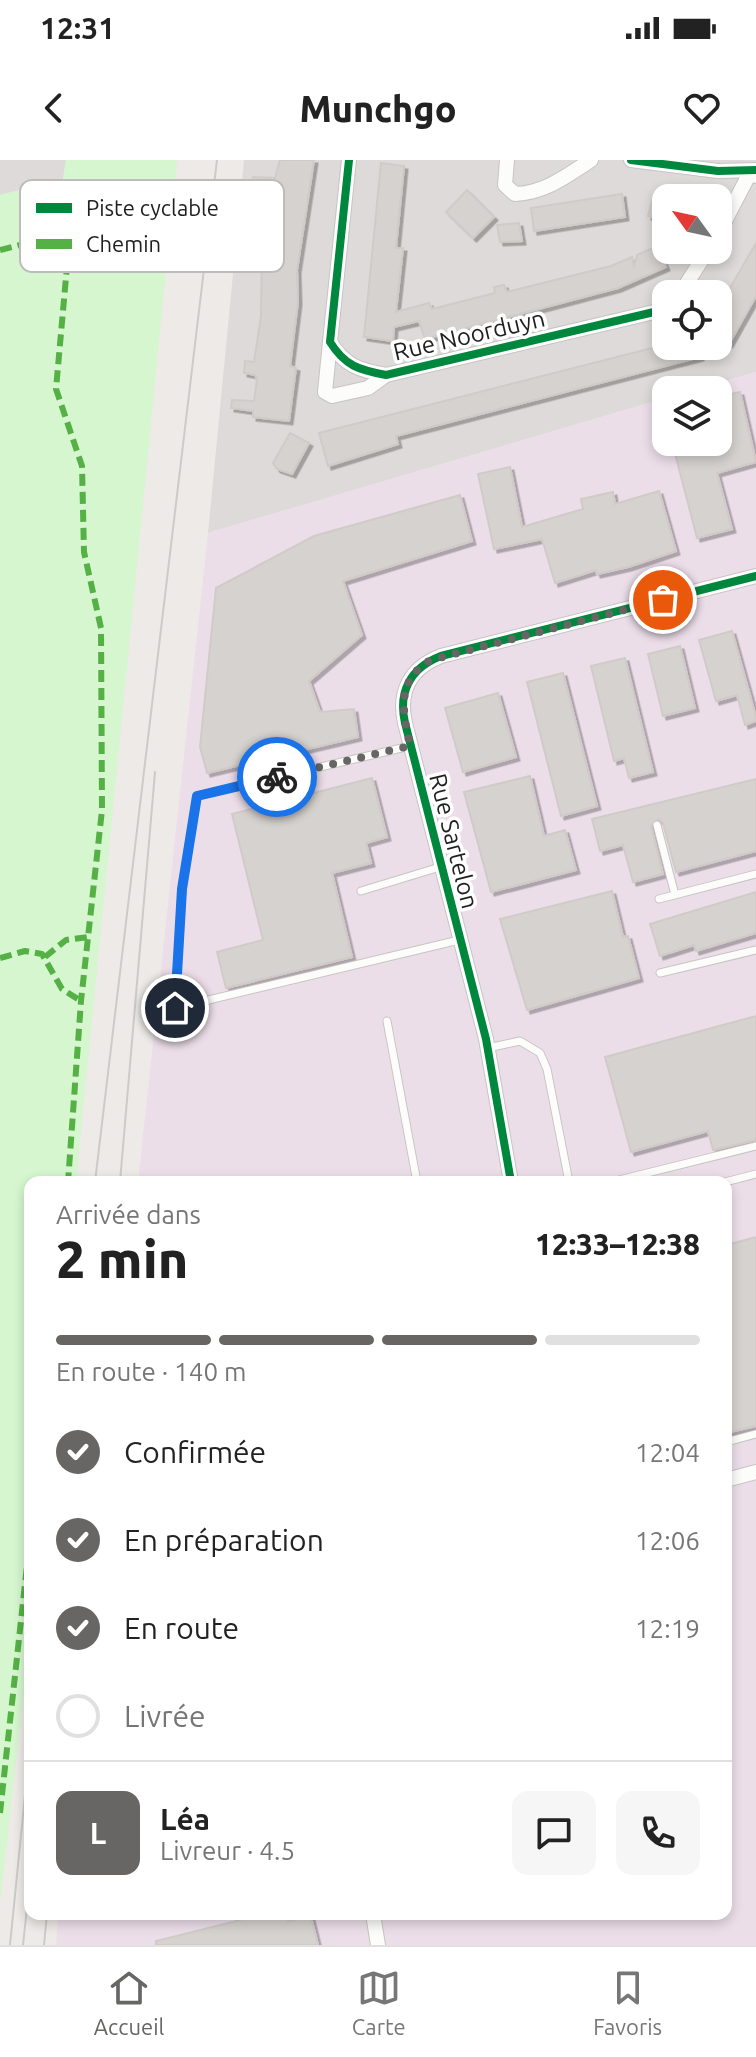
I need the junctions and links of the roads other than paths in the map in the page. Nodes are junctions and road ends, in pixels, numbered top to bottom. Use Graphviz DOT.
graph roads {
  1 [pos="349,160"];
  2 [pos="507,160"];
  3 [pos="591,160"];
  4 [pos="631,160"];
  5 [pos="754,172"];
  6 [pos="732,210"];
  7 [pos="652,312"];
  8 [pos="330,342"];
  9 [pos="386,375"];
  10 [pos="756,576"];
  11 [pos="410,746"];
  12 [pos="657,825"];
  13 [pos="440,867"];
  14 [pos="756,874"];
  15 [pos="361,891"];
  16 [pos="675,895"];
  17 [pos="659,899"];
  18 [pos="459,940"];
  19 [pos="756,950"];
  20 [pos="660,973"];
  21 [pos="387,1021"];
  22 [pos="488,1048"];
  23 [pos="756,1146"];
  24 [pos="756,1174"];
  25 [pos="416,1176"];
  26 [pos="510,1176"];
  27 [pos="568,1176"];
  28 [pos="635,1176"];
  29 [pos="732,1180"];
  30 [pos="756,1434"];
  31 [pos="732,1440"];
  32 [pos="756,1472"];
  33 [pos="732,1478"];
  34 [pos="374,1920"];
  35 [pos="378,1945"];
  1 -- 8 [label="street, Rue Noorduyn"];
  2 -- 3 [label="street"];
  4 -- 5 [label="street"];
  5 -- 6 [label="street"];
  7 -- 9 [label="street, Rue Noorduyn"];
  8 -- 9 [label="street, Rue Noorduyn"];
  8 -- 9 [label="street, Rue Noorduyn"];
  10 -- 11 [label="street, Rue Sartelon"];
  11 -- 13 [label="street, Rue Sartelon"];
  11 -- 18 [label="lane"];
  12 -- 16 [label="lane"];
  13 -- 15 [label="lane"];
  13 -- 18 [label="street, Rue Sartelon"];
  14 -- 16 [label="lane"];
  16 -- 17 [label="lane"];
  18 -- 22 [label="street, Rue Sartelon"];
  19 -- 20 [label="lane"];
  21 -- 25 [label="lane"];
  22 -- 26 [label="street, Rue Sartelon"];
  22 -- 27 [label="lane"];
  23 -- 28 [label="lane"];
  24 -- 29 [label="lane"];
  30 -- 31 [label="lane"];
  32 -- 33 [label="street"];
  34 -- 35 [label="street"];
}
